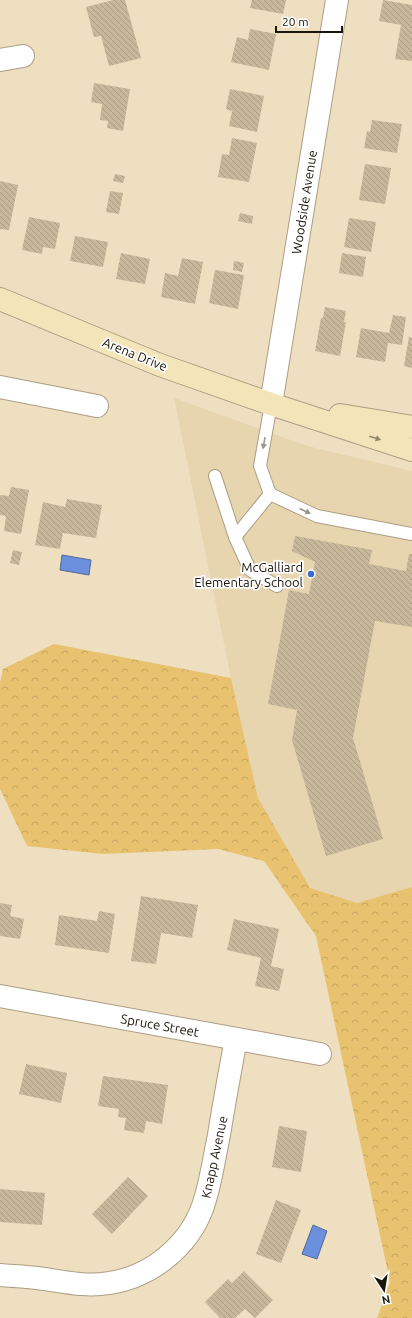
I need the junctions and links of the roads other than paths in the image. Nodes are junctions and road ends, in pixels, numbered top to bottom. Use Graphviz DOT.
graph roads {
  1 [pos="338,0"];
  2 [pos="24,56"];
  3 [pos="0,60"];
  4 [pos="0,299"];
  5 [pos="0,387"];
  6 [pos="271,404"];
  7 [pos="97,406"];
  8 [pos="412,427"];
  9 [pos="412,450"];
  10 [pos="215,476"];
  11 [pos="270,494"];
  12 [pos="412,534"];
  13 [pos="235,537"];
  14 [pos="277,586"];
  15 [pos="0,996"];
  16 [pos="236,1039"];
  17 [pos="320,1054"];
  18 [pos="0,1276"];
  1 -- 6 [label="street, Woodside Avenue"];
  2 -- 3 [label="street"];
  4 -- 6 [label="main road, Arena Drive"];
  5 -- 7 [label="street"];
  6 -- 8 [label="main road, Arena Drive"];
  6 -- 9 [label="main road, Arena Drive, one-way"];
  6 -- 11 [label="lane, one-way"];
  10 -- 13 [label="lane"];
  11 -- 12 [label="lane, one-way"];
  11 -- 13 [label="lane"];
  13 -- 14 [label="lane"];
  15 -- 16 [label="street, Spruce Street"];
  16 -- 17 [label="street, Spruce Street"];
  16 -- 18 [label="street, Knapp Avenue"];
}
